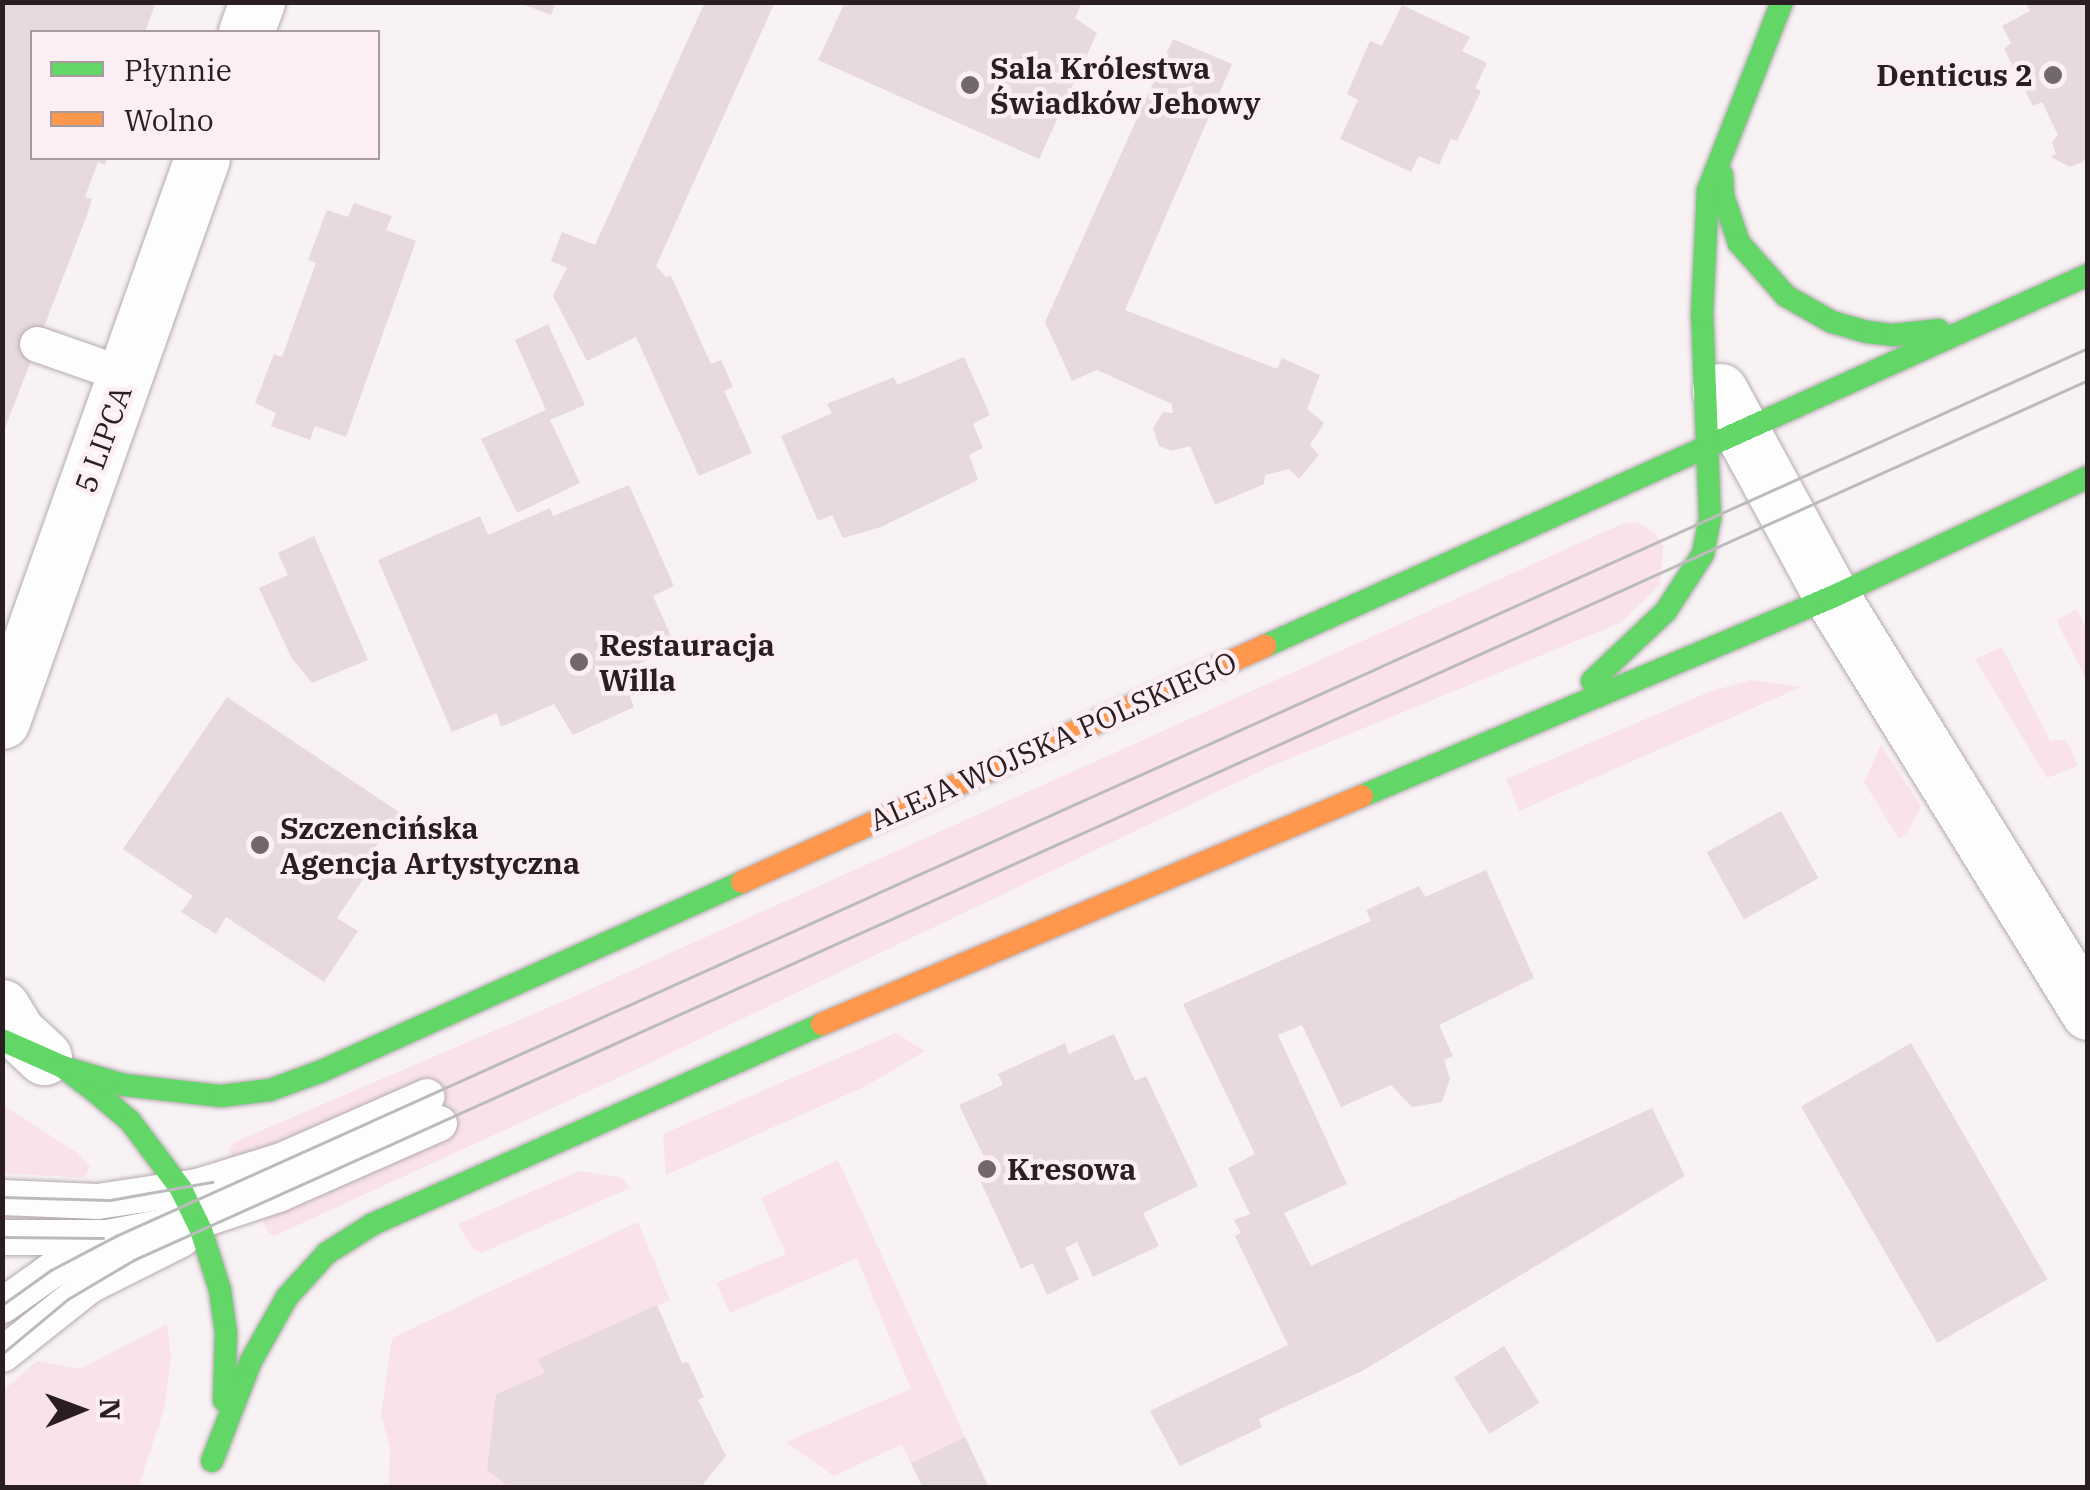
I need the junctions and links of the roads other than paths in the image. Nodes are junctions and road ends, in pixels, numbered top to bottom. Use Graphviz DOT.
graph roads {
  1 [pos="257,2"];
  2 [pos="1782,2"];
  3 [pos="247,30"];
  4 [pos="1724,139"];
  5 [pos="201,160"];
  6 [pos="2088,275"];
  7 [pos="1702,316"];
  8 [pos="1968,329"];
  9 [pos="37,344"];
  10 [pos="126,376"];
  11 [pos="1724,438"];
  12 [pos="2088,476"];
  13 [pos="1832,597"];
  14 [pos="2,721"];
  15 [pos="1537,721"];
  16 [pos="2,1007"];
  17 [pos="2088,1012"];
  18 [pos="36,1055"];
  19 [pos="2,1196"];
  20 [pos="192,1211"];
  21 [pos="116,1236"];
  22 [pos="2,1237"];
  23 [pos="2,1306"];
  24 [pos="2,1354"];
  25 [pos="212,1462"];
  26 [pos="202,1488"];
  1 -- 3 [label="street"];
  2 -- 4 [label="main road"];
  4 -- 7 [label="main road"];
  4 -- 8 [label="main road"];
  5 -- 10 [label="street, 5 LIPCA"];
  6 -- 8 [label="main road, ALEJA WOJSKA POLSKIEGO"];
  7 -- 11 [label="street"];
  8 -- 11 [label="main road, ALEJA WOJSKA POLSKIEGO"];
  9 -- 10 [label="lane"];
  10 -- 14 [label="street, 5 LIPCA"];
  11 -- 13 [label="street"];
  11 -- 15 [label="main road"];
  11 -- 18 [label="main road, ALEJA WOJSKA POLSKIEGO"];
  12 -- 13 [label="main road"];
  13 -- 15 [label="main road"];
  13 -- 17 [label="street"];
  15 -- 25 [label="main road"];
  16 -- 18 [label="street"];
  18 -- 20 [label="main road"];
  19 -- 20 [label="lane"];
  20 -- 20 [label="lane"];
  20 -- 21 [label="lane"];
  20 -- 24 [label="lane"];
  20 -- 25 [label="main road"];
  21 -- 22 [label="lane"];
  21 -- 23 [label="lane"];
  25 -- 26 [label="main road"];
}
